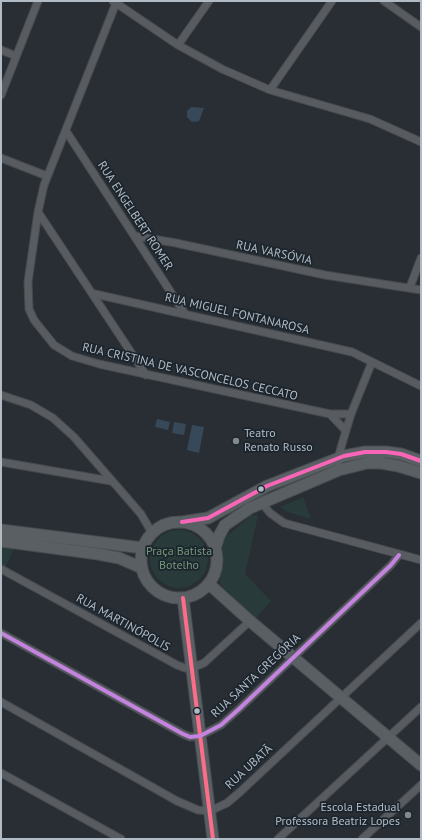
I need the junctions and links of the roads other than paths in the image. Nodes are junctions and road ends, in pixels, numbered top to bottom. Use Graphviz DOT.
graph roads {
  1 [pos="38,1"];
  2 [pos="209,1"];
  3 [pos="332,1"];
  4 [pos="384,1"];
  5 [pos="114,2"];
  6 [pos="421,27"];
  7 [pos="178,45"];
  8 [pos="1,50"];
  9 [pos="16,56"];
  10 [pos="270,90"];
  11 [pos="1,95"];
  12 [pos="66,131"];
  13 [pos="421,142"];
  14 [pos="1,158"];
  15 [pos="47,176"];
  16 [pos="38,212"];
  17 [pos="135,236"];
  18 [pos="421,258"];
  19 [pos="410,287"];
  20 [pos="421,290"];
  21 [pos="95,294"];
  22 [pos="185,314"];
  23 [pos="372,362"];
  24 [pos="146,375"];
  25 [pos="421,386"];
  26 [pos="1,395"];
  27 [pos="330,414"];
  28 [pos="351,414"];
  29 [pos="346,431"];
  30 [pos="338,459"];
  31 [pos="421,461"];
  32 [pos="1,462"];
  33 [pos="339,470"];
  34 [pos="421,473"];
  35 [pos="111,481"];
  36 [pos="261,502"];
  37 [pos="182,522"];
  38 [pos="1,530"];
  39 [pos="152,533"];
  40 [pos="1,541"];
  41 [pos="143,548"];
  42 [pos="215,549"];
  43 [pos="399,555"];
  44 [pos="421,560"];
  45 [pos="1,568"];
  46 [pos="142,568"];
  47 [pos="209,584"];
  48 [pos="183,598"];
  49 [pos="250,621"];
  50 [pos="421,623"];
  51 [pos="1,633"];
  52 [pos="294,657"];
  53 [pos="192,668"];
  54 [pos="341,697"];
  55 [pos="1,702"];
  56 [pos="421,707"];
  57 [pos="200,736"];
  58 [pos="389,738"];
  59 [pos="421,765"];
  60 [pos="1,773"];
  61 [pos="421,785"];
  62 [pos="210,811"];
  63 [pos="120,839"];
  64 [pos="213,839"];
  65 [pos="278,839"];
  66 [pos="362,839"];
  1 -- 9 [label="street"];
  2 -- 7 [label="street"];
  3 -- 10 [label="street"];
  4 -- 6 [label="street"];
  5 -- 7 [label="street"];
  5 -- 12 [label="street, RUA CRISTINA DE VASCONCELOS CECCATO"];
  7 -- 10 [label="street"];
  8 -- 9 [label="street"];
  9 -- 11 [label="street"];
  10 -- 13 [label="street"];
  12 -- 15 [label="street, RUA CRISTINA DE VASCONCELOS CECCATO"];
  12 -- 17 [label="street, RUA ENGELBERT ROMER"];
  14 -- 15 [label="street"];
  15 -- 16 [label="street, RUA CRISTINA DE VASCONCELOS CECCATO"];
  16 -- 21 [label="street"];
  16 -- 24 [label="street, RUA CRISTINA DE VASCONCELOS CECCATO"];
  17 -- 19 [label="street, RUA VARSÓVIA"];
  17 -- 22 [label="street, RUA ENGELBERT ROMER"];
  18 -- 19 [label="street"];
  19 -- 20 [label="street, RUA VARSÓVIA"];
  21 -- 22 [label="street, RUA MIGUEL FONTANAROSA"];
  21 -- 24 [label="street"];
  22 -- 23 [label="street, RUA MIGUEL FONTANAROSA"];
  23 -- 25 [label="street, RUA MIGUEL FONTANAROSA"];
  23 -- 28 [label="street"];
  24 -- 27 [label="street, RUA CRISTINA DE VASCONCELOS CECCATO"];
  26 -- 35 [label="street"];
  27 -- 28 [label="street, RUA CRISTINA DE VASCONCELOS CECCATO"];
  27 -- 29 [label="street"];
  28 -- 29 [label="street"];
  29 -- 30 [label="street"];
  30 -- 31 [label="main road"];
  30 -- 33 [label="street"];
  30 -- 37 [label="main road"];
  32 -- 35 [label="street"];
  33 -- 34 [label="main road"];
  33 -- 36 [label="main road"];
  35 -- 39 [label="street"];
  36 -- 42 [label="main road"];
  36 -- 43 [label="street"];
  37 -- 39 [label="main road"];
  37 -- 42 [label="main road"];
  38 -- 41 [label="main road"];
  39 -- 41 [label="main road"];
  40 -- 46 [label="main road"];
  41 -- 46 [label="main road"];
  42 -- 47 [label="main road"];
  43 -- 44 [label="street"];
  43 -- 52 [label="street, RUA SANTA GREGÓRIA"];
  45 -- 53 [label="street, RUA MARTINÓPOLIS"];
  46 -- 48 [label="main road"];
  47 -- 48 [label="main road"];
  47 -- 49 [label="main road"];
  48 -- 53 [label="main road"];
  49 -- 52 [label="main road"];
  49 -- 53 [label="street"];
  50 -- 54 [label="street, RUA UBATÃ"];
  51 -- 57 [label="street"];
  52 -- 54 [label="main road"];
  52 -- 57 [label="street, RUA SANTA GREGÓRIA"];
  53 -- 57 [label="main road"];
  54 -- 58 [label="main road"];
  54 -- 62 [label="street, RUA UBATÃ"];
  55 -- 62 [label="street"];
  56 -- 58 [label="street"];
  57 -- 62 [label="main road"];
  58 -- 59 [label="main road"];
  58 -- 65 [label="street"];
  60 -- 63 [label="street"];
  61 -- 66 [label="street"];
  62 -- 64 [label="main road"];
}
